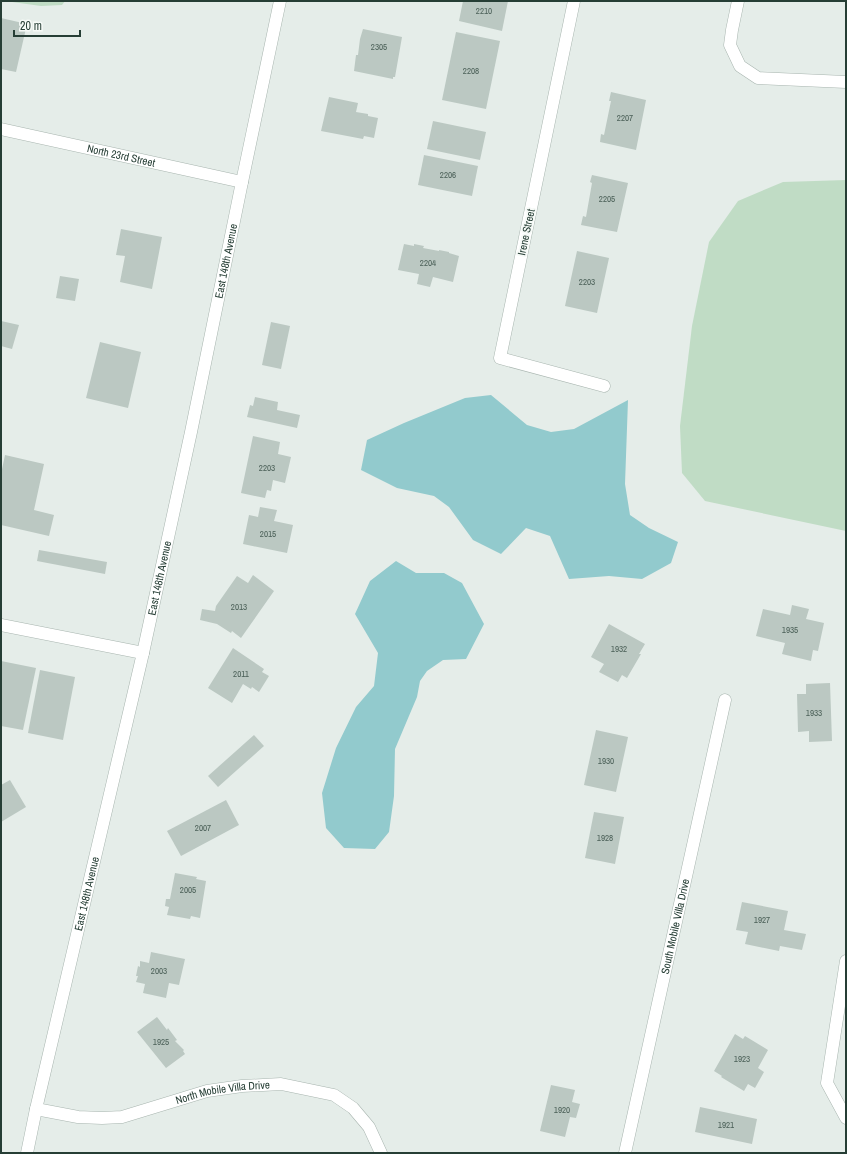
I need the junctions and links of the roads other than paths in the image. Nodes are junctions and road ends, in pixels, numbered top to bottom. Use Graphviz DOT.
graph roads {
  1 [pos="280,1"];
  2 [pos="574,1"];
  3 [pos="738,1"];
  4 [pos="846,82"];
  5 [pos="1,130"];
  6 [pos="242,182"];
  7 [pos="604,386"];
  8 [pos="1,625"];
  9 [pos="143,653"];
  10 [pos="726,700"];
  11 [pos="846,961"];
  12 [pos="36,1109"];
  13 [pos="846,1118"];
  14 [pos="27,1153"];
  15 [pos="381,1153"];
  16 [pos="625,1153"];
  1 -- 6 [label="street, East 148th Avenue"];
  2 -- 7 [label="street, Irene Street"];
  3 -- 4 [label="street"];
  5 -- 6 [label="street, North 23rd Street"];
  6 -- 9 [label="street, East 148th Avenue"];
  8 -- 9 [label="street"];
  9 -- 12 [label="street, East 148th Avenue"];
  10 -- 16 [label="street, South Mobile Villa Drive"];
  11 -- 13 [label="street"];
  12 -- 14 [label="street, East 148th Avenue"];
  12 -- 15 [label="street, North Mobile Villa Drive"];
}
